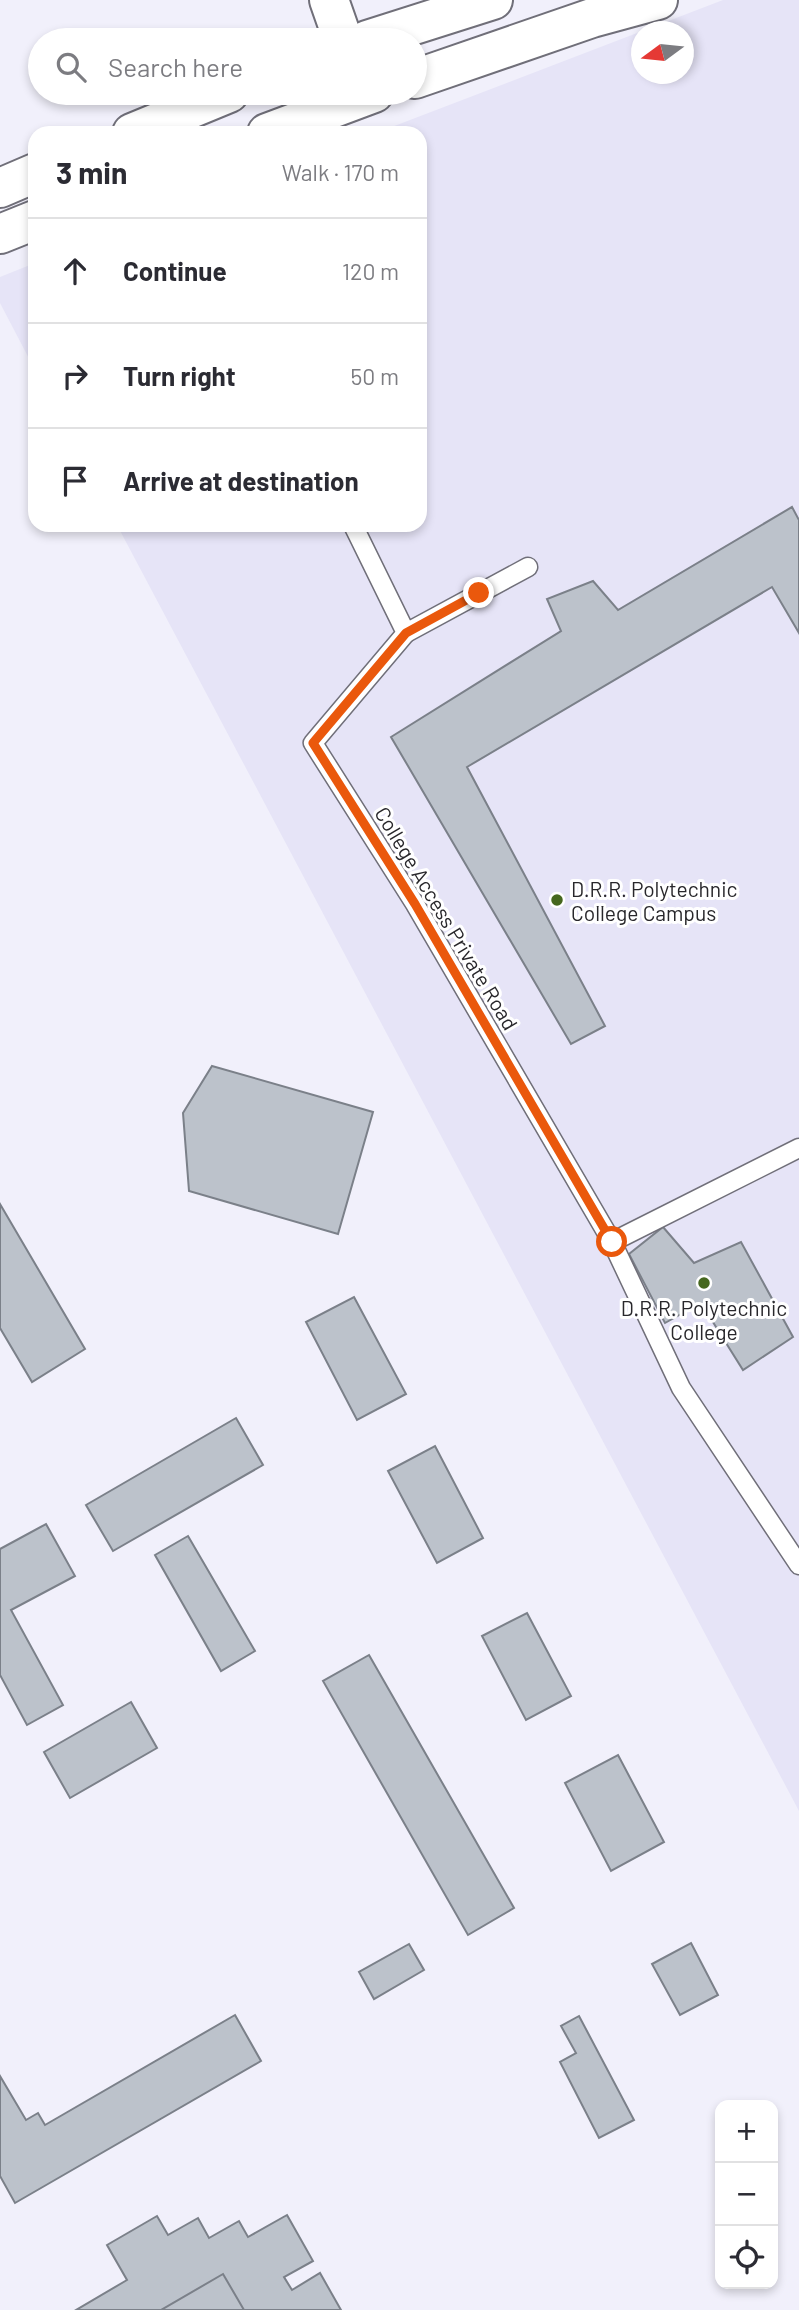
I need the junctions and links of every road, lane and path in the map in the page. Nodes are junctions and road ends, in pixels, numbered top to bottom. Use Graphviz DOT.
graph roads {
  1 [pos="329,0"];
  2 [pos="493,0"];
  3 [pos="658,0"];
  4 [pos="339,28"];
  5 [pos="405,28"];
  6 [pos="427,75"];
  7 [pos="200,105"];
  8 [pos="342,105"];
  9 [pos="149,126"];
  10 [pos="286,126"];
  11 [pos="28,176"];
  12 [pos="0,188"];
  13 [pos="28,223"];
  14 [pos="0,233"];
  15 [pos="356,532"];
  16 [pos="528,567"];
  17 [pos="406,633"];
  18 [pos="799,1148"];
  19 [pos="612,1242"];
  20 [pos="799,1565"];
  1 -- 4 [label="main road"];
  2 -- 5 [label="main road"];
  3 -- 6 [label="main road"];
  7 -- 9 [label="main road"];
  8 -- 10 [label="main road"];
  11 -- 12 [label="main road"];
  13 -- 14 [label="main road"];
  15 -- 17 [label="lane"];
  16 -- 17 [label="lane, College Access Private Road"];
  17 -- 19 [label="lane, College Access Private Road"];
  18 -- 19 [label="lane"];
  19 -- 20 [label="lane, College Access Private Road"];
}
